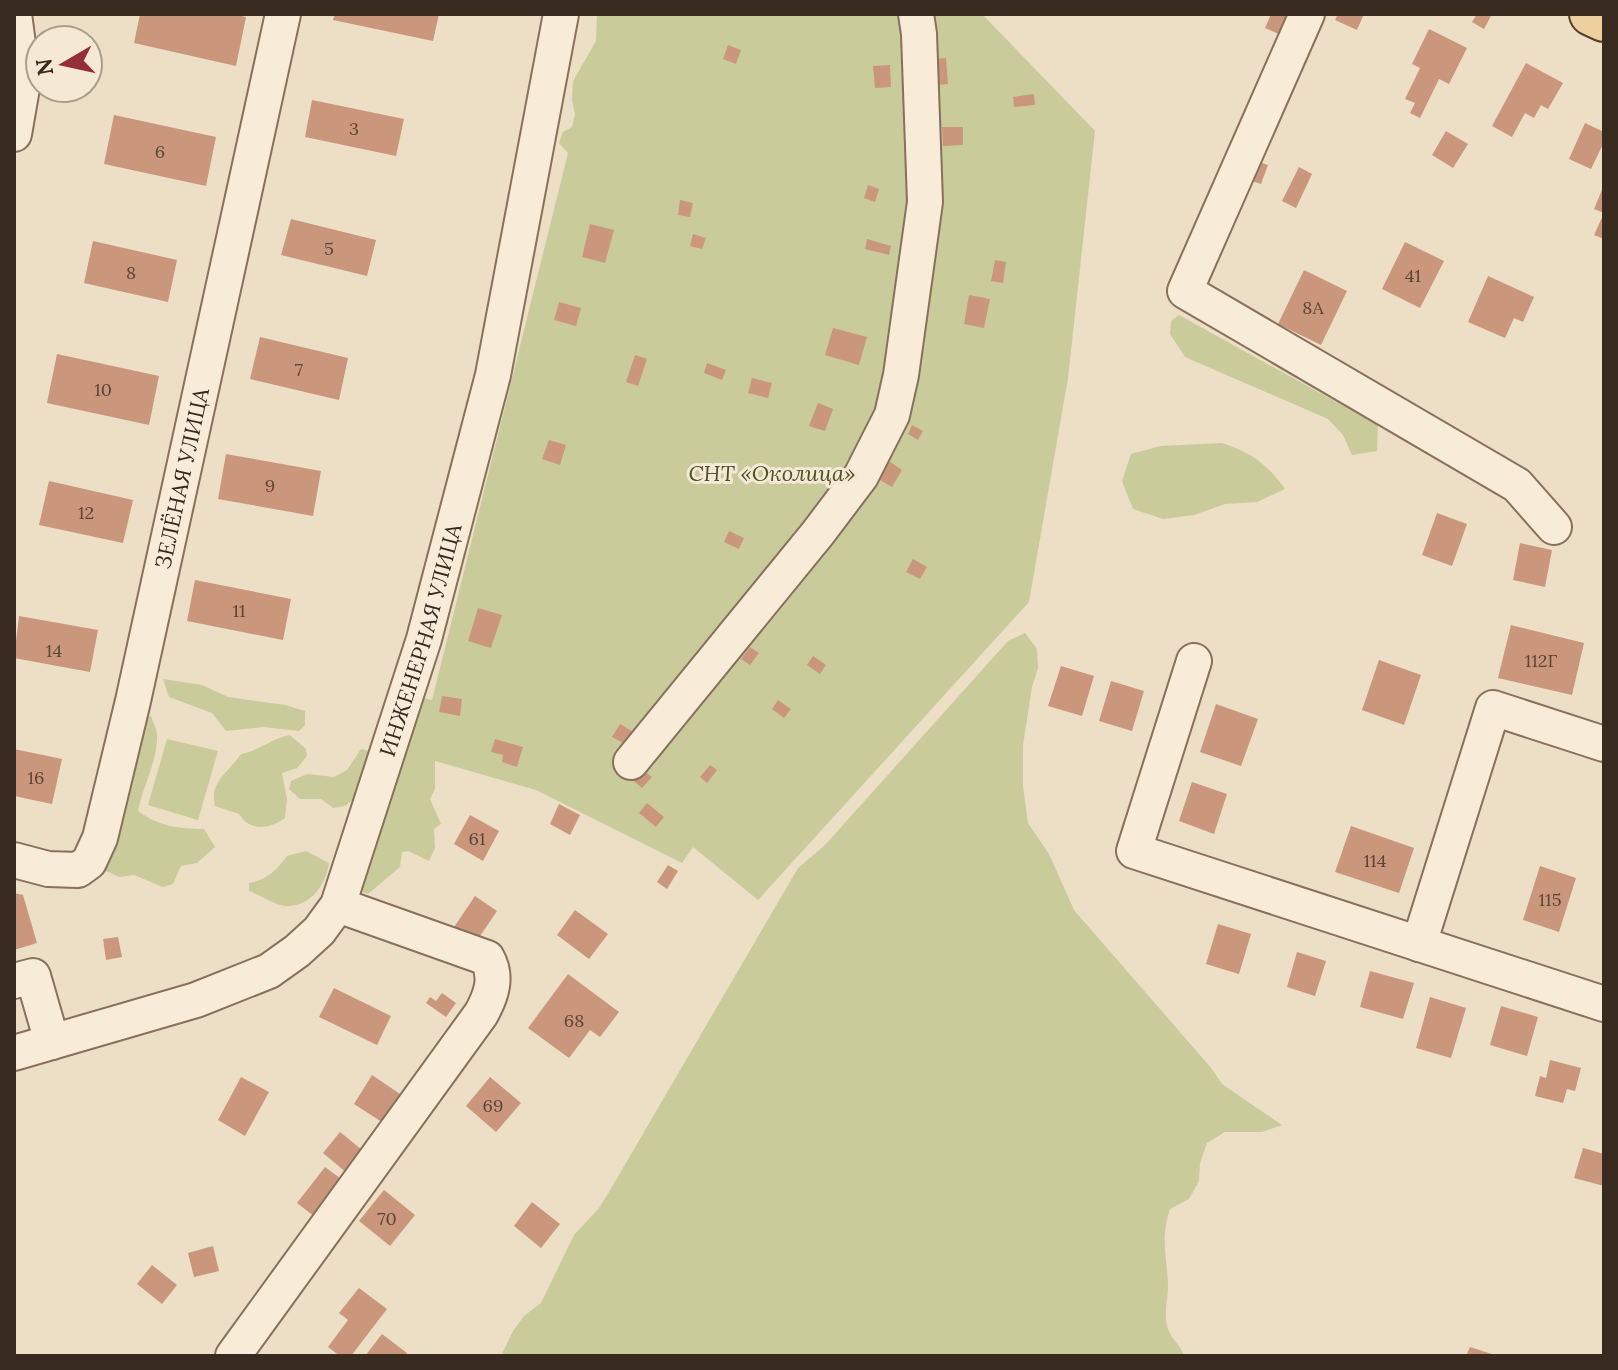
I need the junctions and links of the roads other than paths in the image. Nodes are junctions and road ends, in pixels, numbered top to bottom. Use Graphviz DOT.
graph roads {
  1 [pos="14,14"];
  2 [pos="283,14"];
  3 [pos="561,14"];
  4 [pos="916,14"];
  5 [pos="1307,14"];
  6 [pos="1591,14"];
  7 [pos="1604,20"];
  8 [pos="14,134"];
  9 [pos="1554,527"];
  10 [pos="1194,661"];
  11 [pos="1604,744"];
  12 [pos="631,762"];
  13 [pos="14,860"];
  14 [pos="338,905"];
  15 [pos="1419,944"];
  16 [pos="14,981"];
  17 [pos="1604,1004"];
  18 [pos="52,1042"];
  19 [pos="14,1053"];
  20 [pos="233,1356"];
  1 -- 8 [label="street"];
  2 -- 13 [label="street, ЗЕЛЁНАЯ УЛИЦА"];
  3 -- 14 [label="street, ИНЖЕНЕРНАЯ УЛИЦА"];
  4 -- 12 [label="street"];
  5 -- 9 [label="street"];
  6 -- 7 [label="main road"];
  10 -- 15 [label="street"];
  11 -- 15 [label="street"];
  14 -- 18 [label="street, ИНЖЕНЕРНАЯ УЛИЦА"];
  14 -- 20 [label="street"];
  15 -- 17 [label="street"];
  16 -- 18 [label="street"];
  18 -- 19 [label="street, ИНЖЕНЕРНАЯ УЛИЦА"];
}
